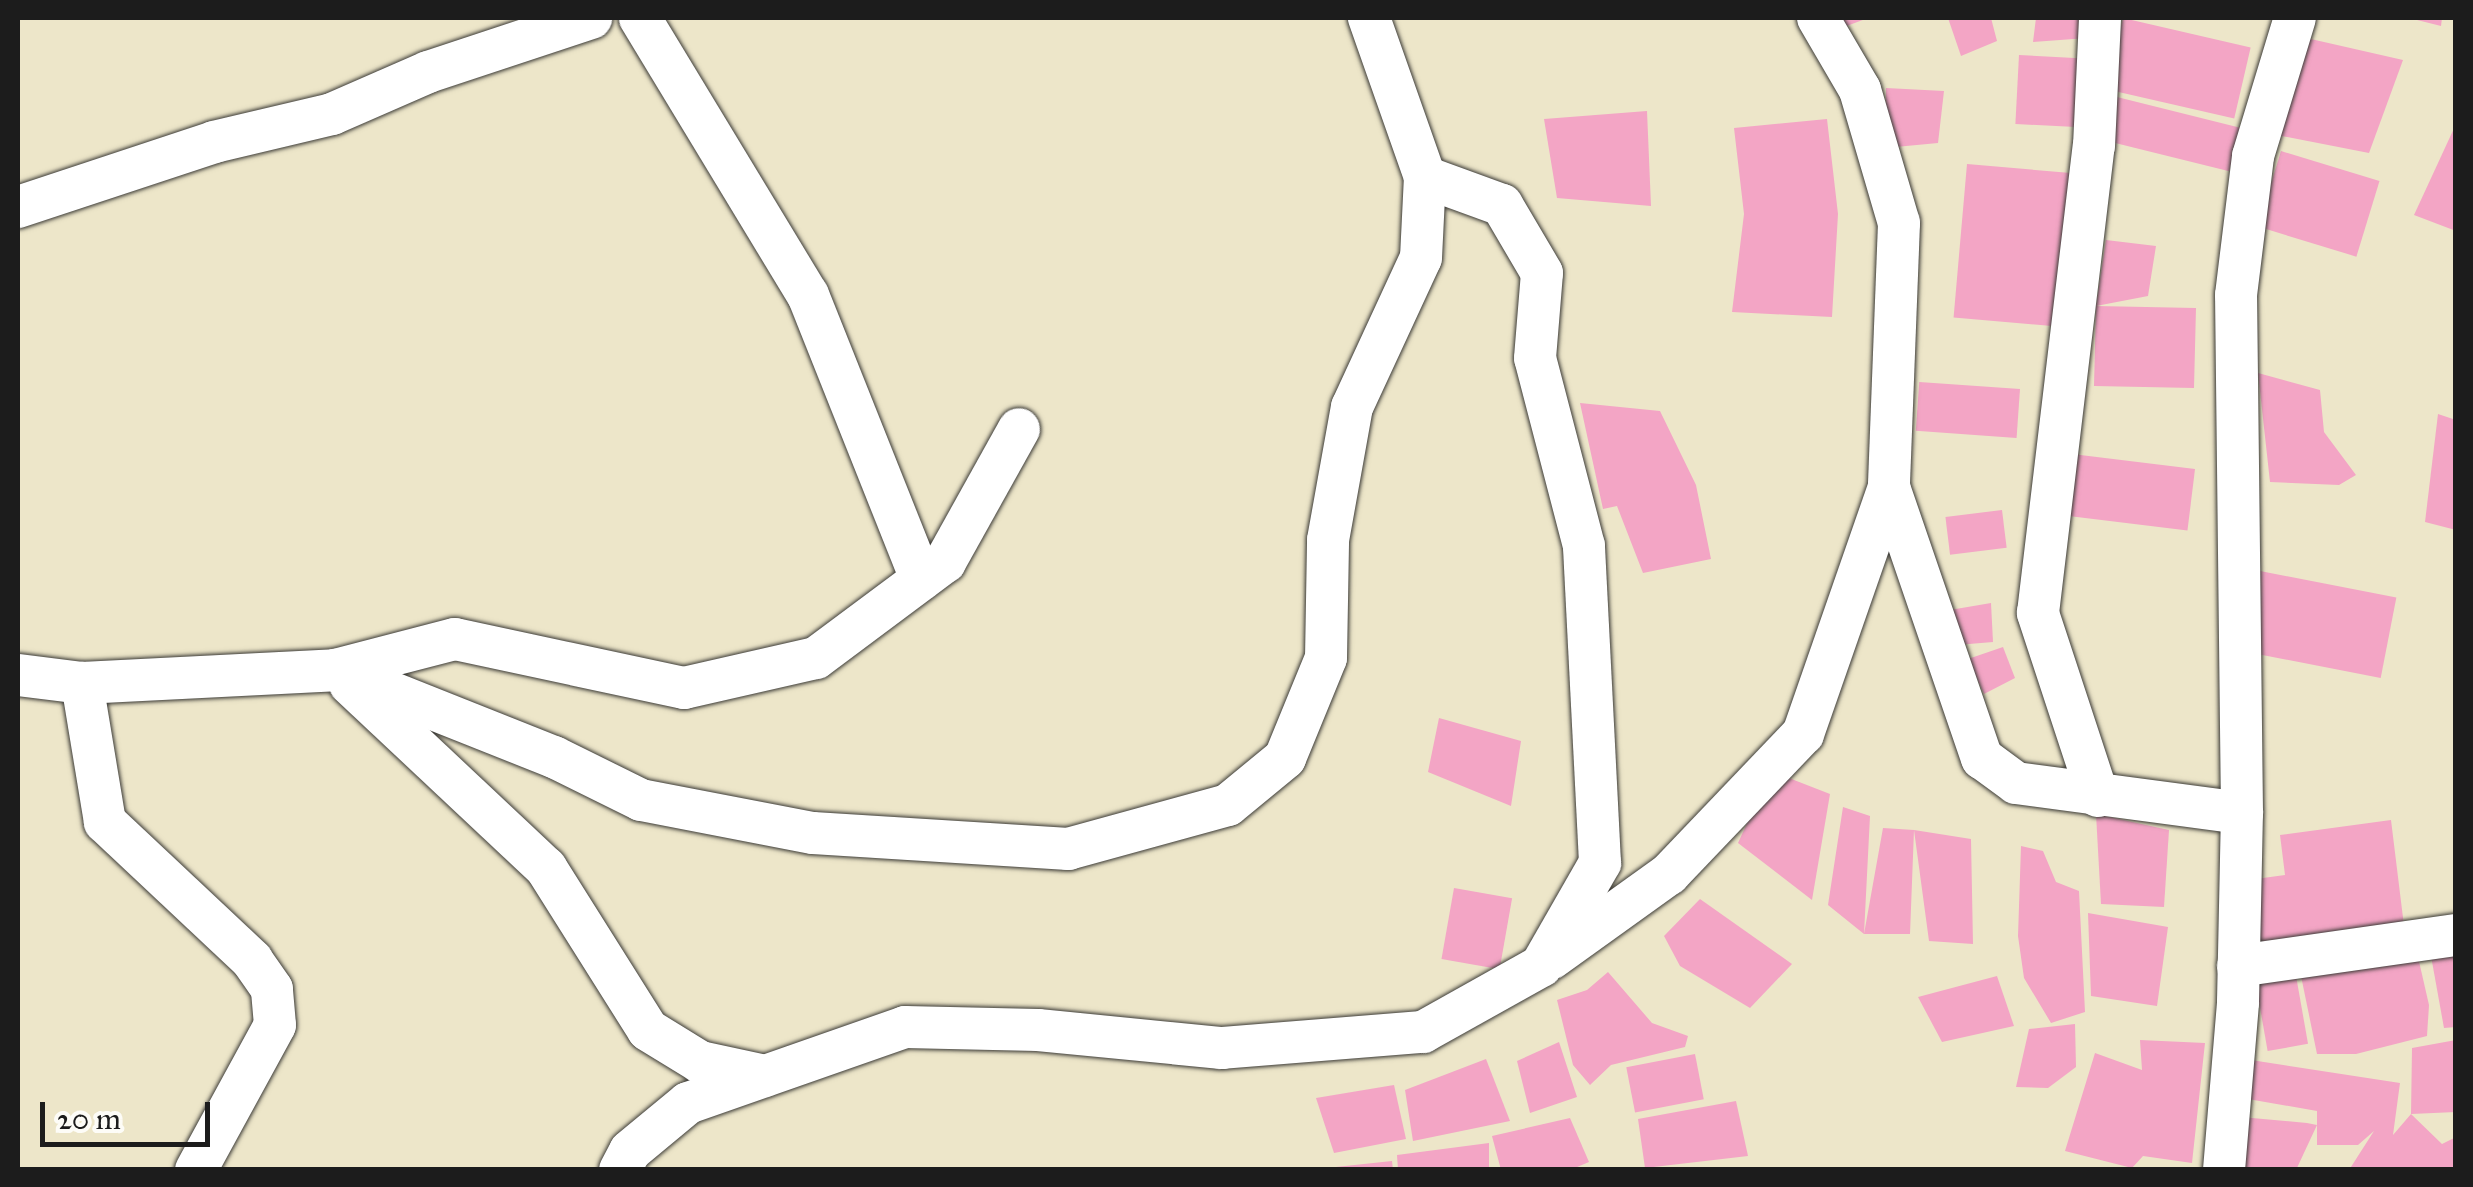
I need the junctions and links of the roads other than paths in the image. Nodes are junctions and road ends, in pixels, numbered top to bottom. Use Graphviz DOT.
graph roads {
  1 [pos="591,18"];
  2 [pos="640,18"];
  3 [pos="1369,18"];
  4 [pos="1818,18"];
  5 [pos="2100,18"];
  6 [pos="2295,18"];
  7 [pos="1425,177"];
  8 [pos="18,207"];
  9 [pos="1019,429"];
  10 [pos="1889,487"];
  11 [pos="921,579"];
  12 [pos="335,670"];
  13 [pos="18,675"];
  14 [pos="82,683"];
  15 [pos="2098,796"];
  16 [pos="2242,813"];
  17 [pos="2456,935"];
  18 [pos="1541,966"];
  19 [pos="2238,966"];
  20 [pos="765,1076"];
  21 [pos="196,1170"];
  22 [pos="620,1170"];
  23 [pos="2224,1170"];
  1 -- 8 [label="street"];
  2 -- 11 [label="street"];
  3 -- 7 [label="street"];
  4 -- 10 [label="street"];
  5 -- 15 [label="street"];
  6 -- 16 [label="street"];
  7 -- 12 [label="street"];
  7 -- 18 [label="street"];
  9 -- 11 [label="street"];
  10 -- 15 [label="street"];
  10 -- 18 [label="street"];
  11 -- 12 [label="street"];
  12 -- 14 [label="street"];
  12 -- 20 [label="street"];
  13 -- 14 [label="street"];
  14 -- 21 [label="street"];
  15 -- 16 [label="street"];
  16 -- 19 [label="street"];
  17 -- 19 [label="street"];
  18 -- 20 [label="street"];
  19 -- 23 [label="street"];
  20 -- 22 [label="street"];
}
